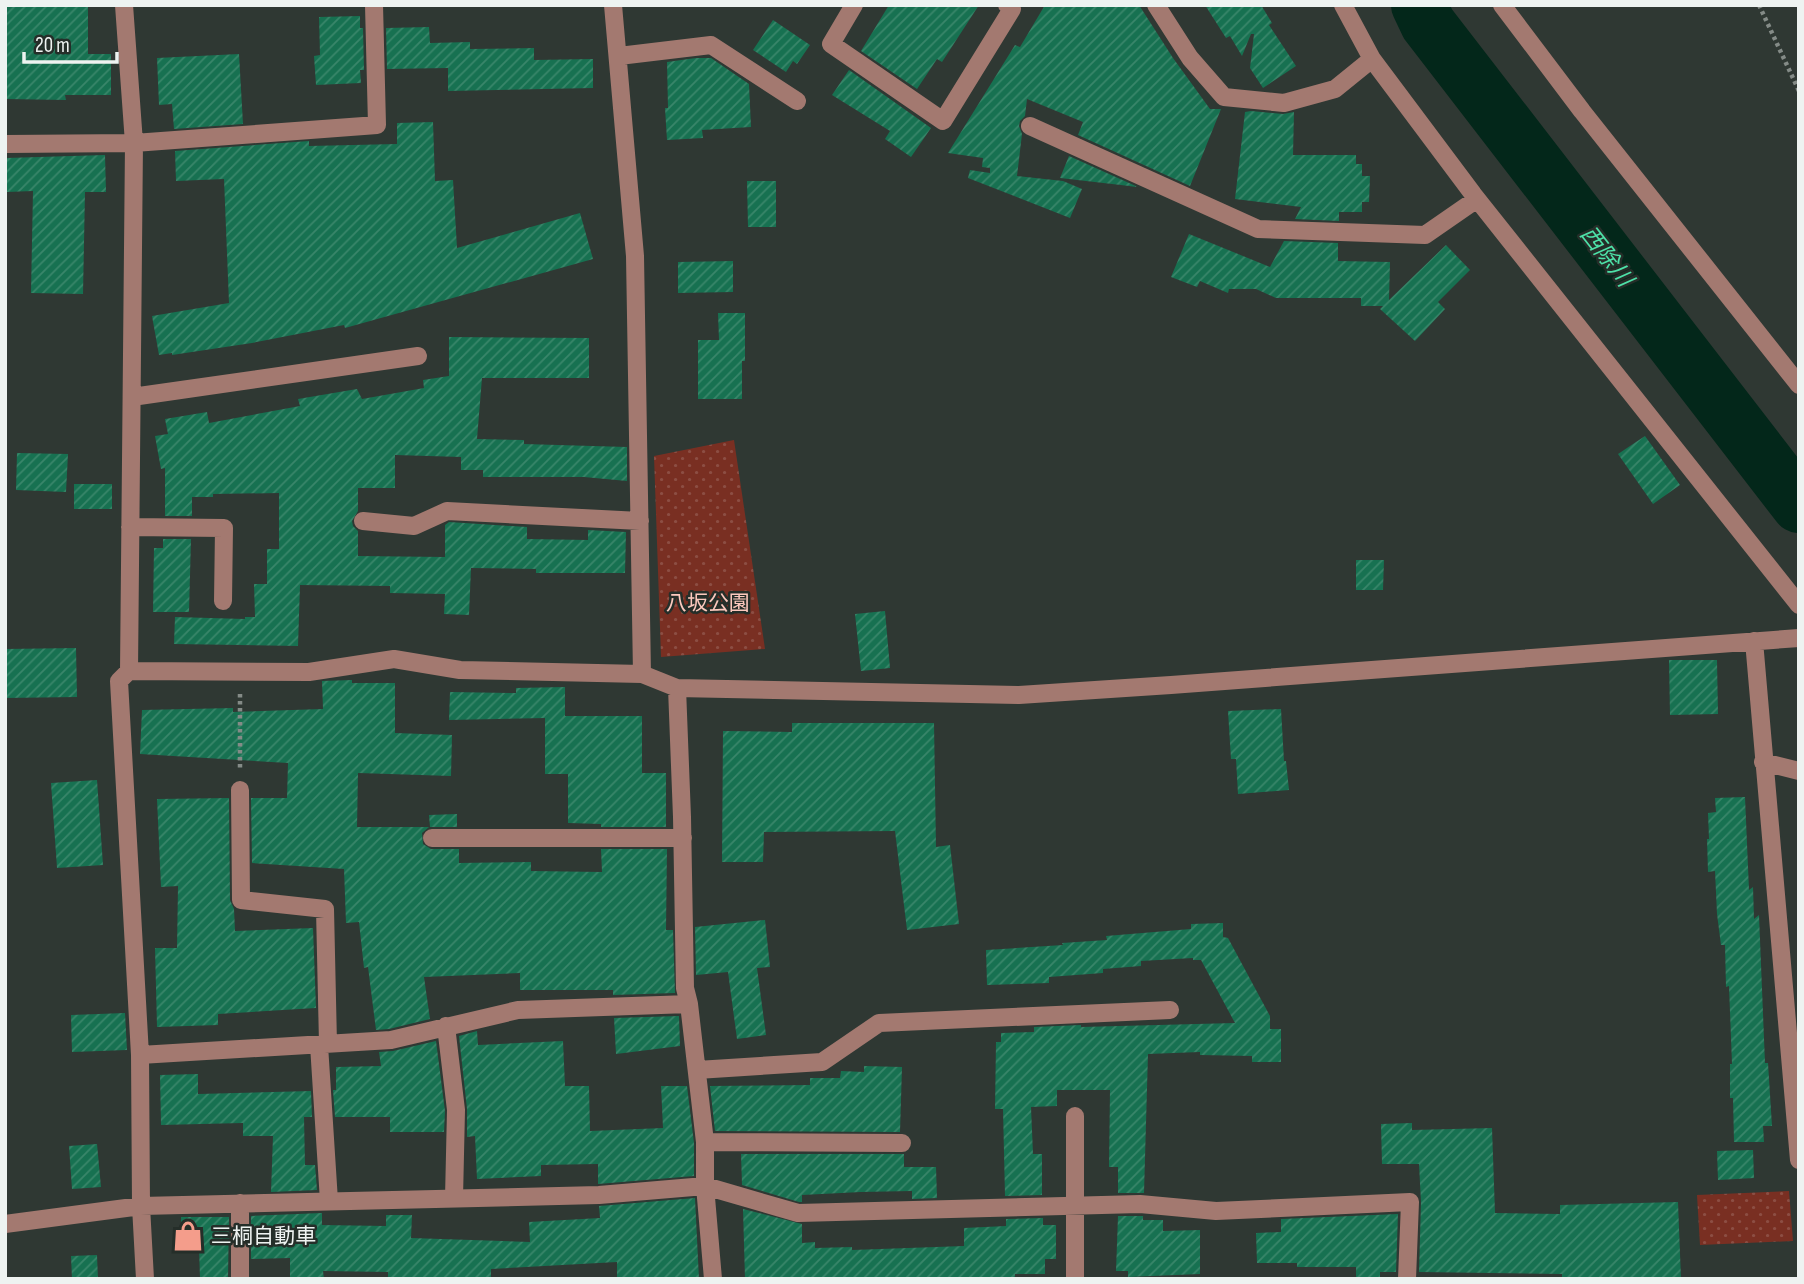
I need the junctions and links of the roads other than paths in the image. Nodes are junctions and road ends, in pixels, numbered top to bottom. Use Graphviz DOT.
graph roads {
  1 [pos="124,5"];
  2 [pos="374,5"];
  3 [pos="613,5"];
  4 [pos="854,5"];
  5 [pos="1006,5"];
  6 [pos="1156,5"];
  7 [pos="1343,5"];
  8 [pos="1502,5"];
  9 [pos="618,56"];
  10 [pos="1372,59"];
  11 [pos="797,102"];
  12 [pos="1030,126"];
  13 [pos="134,143"];
  14 [pos="5,144"];
  15 [pos="1477,199"];
  16 [pos="418,356"];
  17 [pos="1799,385"];
  18 [pos="132,397"];
  19 [pos="363,521"];
  20 [pos="640,521"];
  21 [pos="130,527"];
  22 [pos="223,601"];
  23 [pos="1799,605"];
  24 [pos="1799,638"];
  25 [pos="1754,640"];
  26 [pos="129,671"];
  27 [pos="642,674"];
  28 [pos="677,688"];
  29 [pos="1763,762"];
  30 [pos="1799,771"];
  31 [pos="240,790"];
  32 [pos="432,838"];
  33 [pos="683,838"];
  34 [pos="689,1004"];
  35 [pos="1170,1010"];
  36 [pos="1792,1016"];
  37 [pos="446,1026"];
  38 [pos="324,1044"];
  39 [pos="140,1055"];
  40 [pos="697,1070"];
  41 [pos="1075,1116"];
  42 [pos="705,1142"];
  43 [pos="902,1143"];
  44 [pos="1799,1160"];
  45 [pos="705,1186"];
  46 [pos="454,1198"];
  47 [pos="329,1201"];
  48 [pos="240,1203"];
  49 [pos="141,1206"];
  50 [pos="1075,1206"];
  51 [pos="5,1224"];
  52 [pos="145,1279"];
  53 [pos="240,1279"];
  54 [pos="713,1279"];
  55 [pos="1075,1279"];
  56 [pos="1407,1279"];
  1 -- 13 [label="street"];
  2 -- 13 [label="street"];
  3 -- 9 [label="street"];
  4 -- 5 [label="street"];
  6 -- 10 [label="street"];
  7 -- 10 [label="street"];
  8 -- 17 [label="street"];
  9 -- 11 [label="street"];
  9 -- 20 [label="street"];
  10 -- 15 [label="street"];
  12 -- 15 [label="street"];
  13 -- 14 [label="street"];
  13 -- 18 [label="street"];
  15 -- 23 [label="street"];
  16 -- 18 [label="street"];
  18 -- 21 [label="street"];
  19 -- 20 [label="street"];
  20 -- 27 [label="street"];
  21 -- 22 [label="street"];
  21 -- 26 [label="street"];
  24 -- 25 [label="street"];
  25 -- 28 [label="street"];
  25 -- 29 [label="street"];
  26 -- 27 [label="street"];
  26 -- 39 [label="street"];
  27 -- 28 [label="street"];
  28 -- 33 [label="street"];
  29 -- 30 [label="street"];
  29 -- 36 [label="street"];
  31 -- 38 [label="street"];
  32 -- 33 [label="street"];
  33 -- 34 [label="street"];
  34 -- 37 [label="street"];
  34 -- 40 [label="street"];
  35 -- 40 [label="street"];
  36 -- 44 [label="street"];
  37 -- 38 [label="street"];
  37 -- 46 [label="street"];
  38 -- 39 [label="street"];
  38 -- 47 [label="street"];
  39 -- 49 [label="street"];
  40 -- 42 [label="street"];
  41 -- 50 [label="street"];
  42 -- 43 [label="street"];
  42 -- 45 [label="street"];
  45 -- 46 [label="street"];
  45 -- 50 [label="street"];
  45 -- 54 [label="street"];
  46 -- 47 [label="street"];
  47 -- 48 [label="street"];
  48 -- 49 [label="street"];
  48 -- 53 [label="street"];
  49 -- 51 [label="street"];
  49 -- 52 [label="street"];
  50 -- 55 [label="street"];
  50 -- 56 [label="street"];
}
